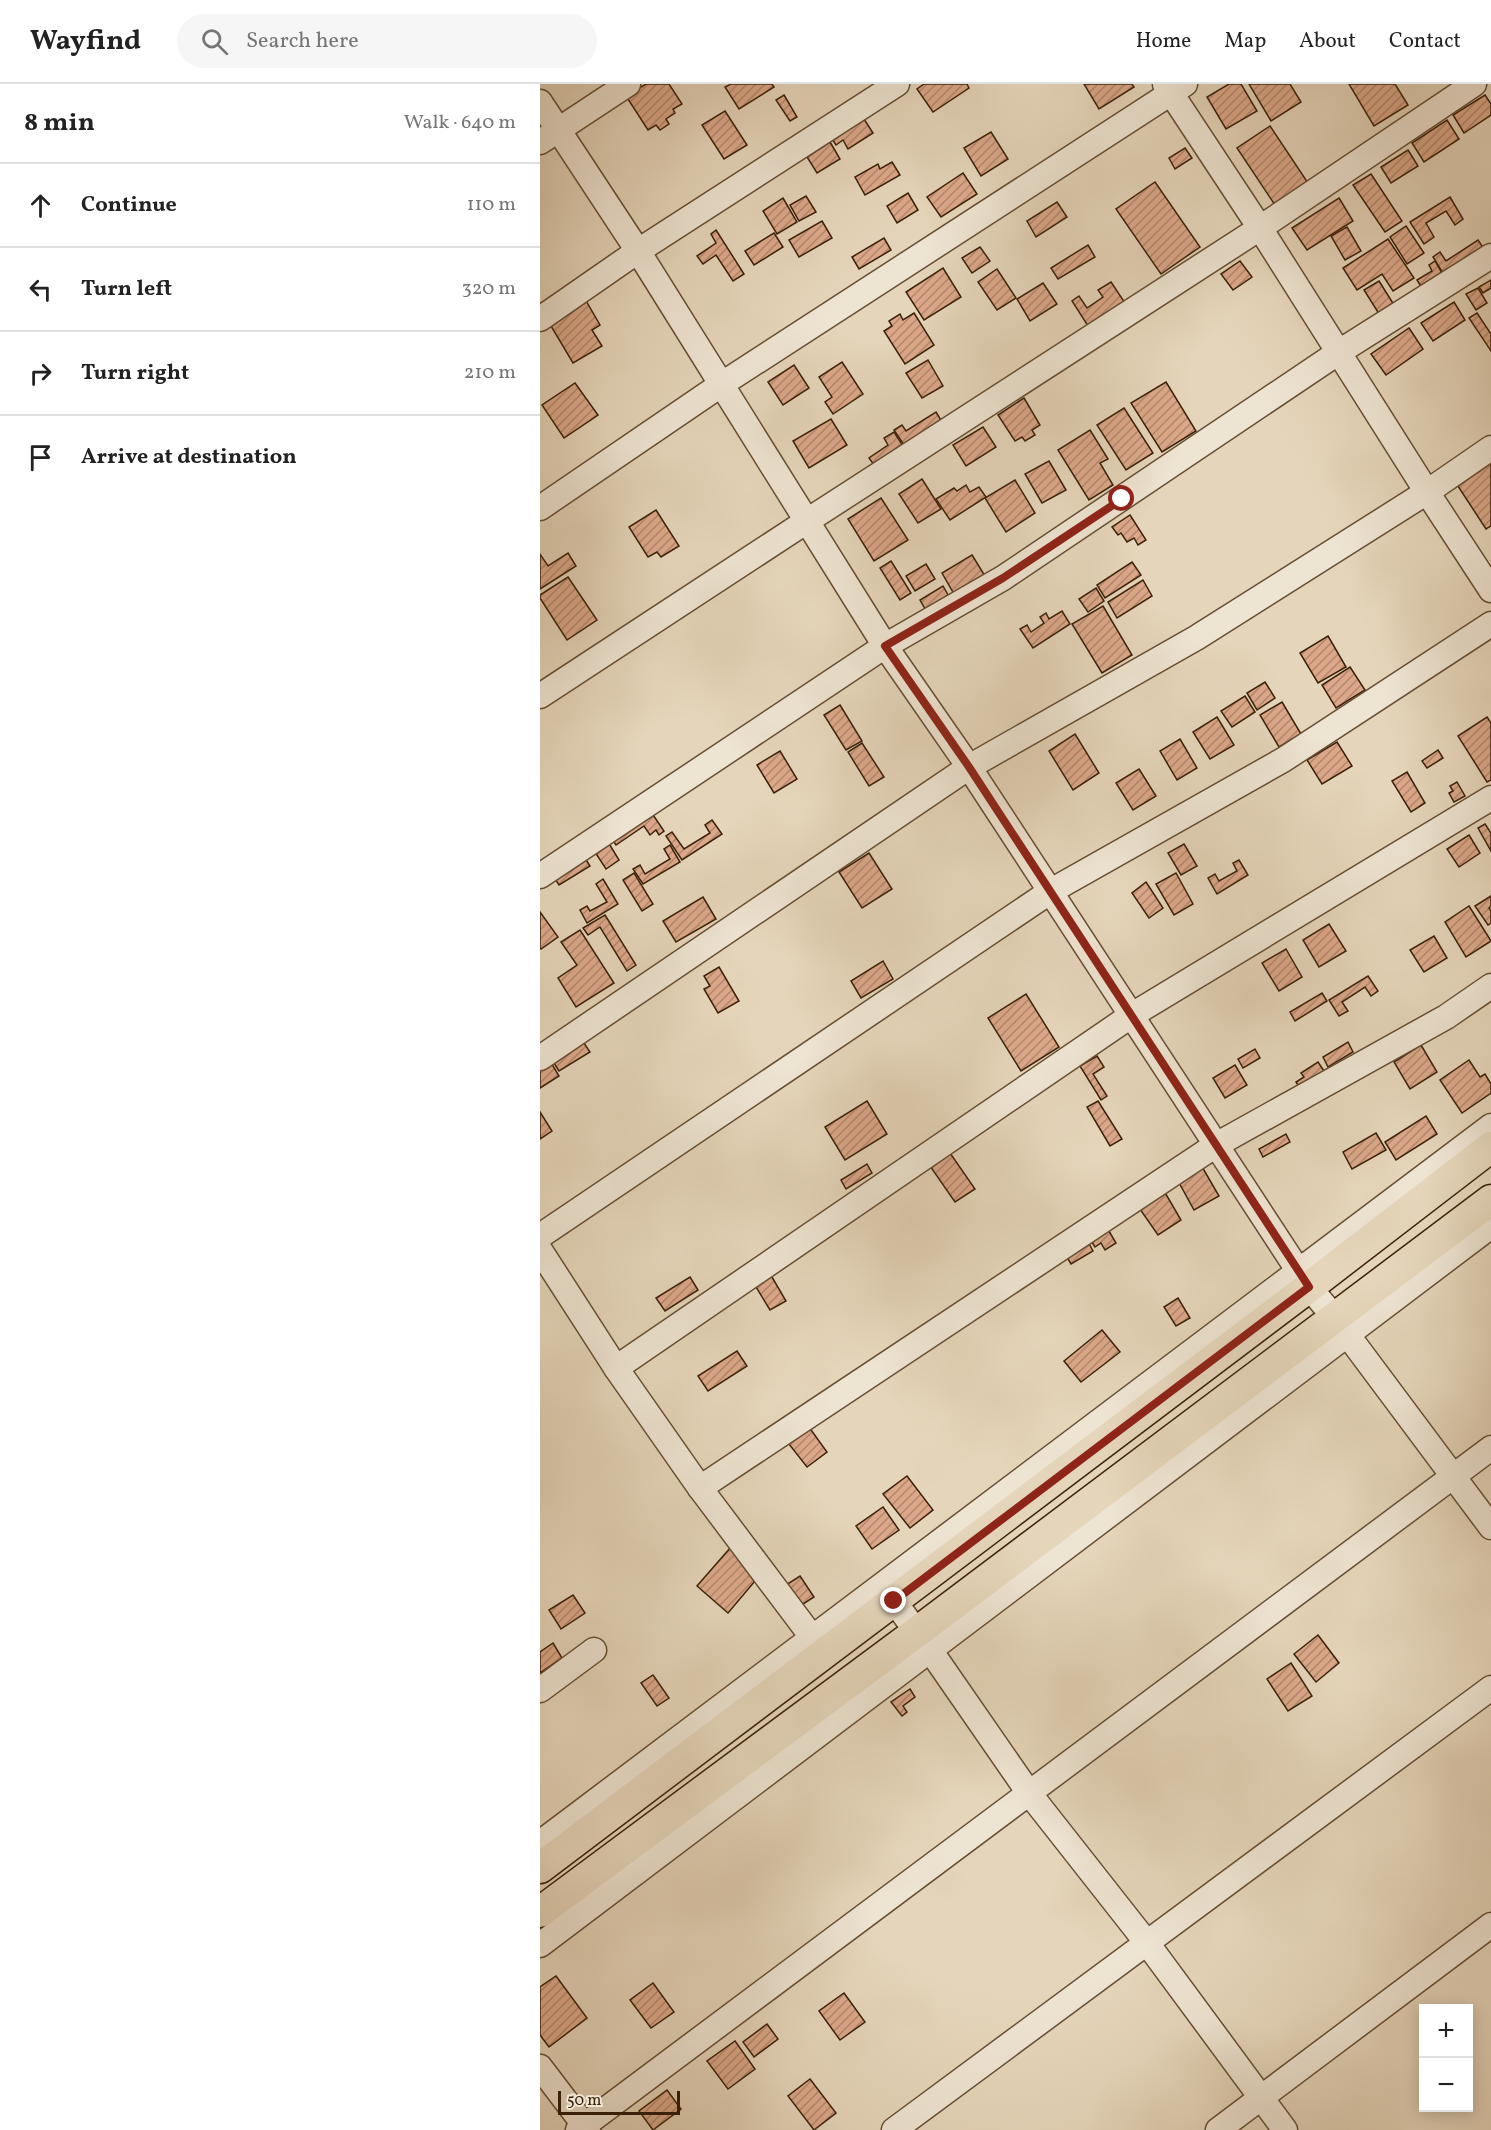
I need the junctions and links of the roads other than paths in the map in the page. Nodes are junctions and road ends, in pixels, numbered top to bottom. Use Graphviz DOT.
graph roads {
  1 [pos="628,84"];
  2 [pos="897,84"];
  3 [pos="1474,84"];
  4 [pos="1174,87"];
  5 [pos="540,102"];
  6 [pos="549,136"];
  7 [pos="1260,228"];
  8 [pos="638,251"];
  9 [pos="1491,256"];
  10 [pos="540,319"];
  11 [pos="1339,352"];
  12 [pos="722,384"];
  13 [pos="1491,448"];
  14 [pos="1427,492"];
  15 [pos="540,508"];
  16 [pos="807,520"];
  17 [pos="1491,590"];
  18 [pos="1491,624"];
  19 [pos="885,646"];
  20 [pos="540,696"];
  21 [pos="969,767"];
  22 [pos="1491,798"];
  23 [pos="540,876"];
  24 [pos="1051,891"];
  25 [pos="1491,986"];
  26 [pos="1132,1016"];
  27 [pos="540,1058"];
  28 [pos="1491,1126"];
  29 [pos="1216,1145"];
  30 [pos="1491,1147"];
  31 [pos="1491,1200"];
  32 [pos="1491,1226"];
  33 [pos="540,1236"];
  34 [pos="540,1250"];
  35 [pos="1304,1279"];
  36 [pos="1341,1326"];
  37 [pos="616,1368"];
  38 [pos="1491,1448"];
  39 [pos="1453,1477"];
  40 [pos="700,1488"];
  41 [pos="1491,1527"];
  42 [pos="894,1601"];
  43 [pos="924,1641"];
  44 [pos="819,1646"];
  45 [pos="594,1650"];
  46 [pos="1491,1688"];
  47 [pos="540,1690"];
  48 [pos="1029,1793"];
  49 [pos="540,1844"];
  50 [pos="540,1868"];
  51 [pos="540,1912"];
  52 [pos="1491,1925"];
  53 [pos="1147,1943"];
  54 [pos="540,1945"];
  55 [pos="540,2067"];
  56 [pos="1261,2098"];
  57 [pos="583,2128"];
  58 [pos="894,2130"];
  59 [pos="1218,2130"];
  60 [pos="1285,2130"];
  1 -- 6 [label="street"];
  2 -- 8 [label="street"];
  3 -- 7 [label="street"];
  4 -- 7 [label="street"];
  4 -- 12 [label="street"];
  5 -- 6 [label="street"];
  6 -- 8 [label="street"];
  7 -- 11 [label="street"];
  7 -- 16 [label="street"];
  8 -- 10 [label="street"];
  8 -- 12 [label="street"];
  9 -- 11 [label="street"];
  11 -- 14 [label="street"];
  11 -- 19 [label="street"];
  12 -- 15 [label="street"];
  12 -- 16 [label="street"];
  13 -- 14 [label="street"];
  14 -- 17 [label="street"];
  14 -- 21 [label="street"];
  16 -- 19 [label="street"];
  16 -- 20 [label="street"];
  18 -- 24 [label="street"];
  19 -- 21 [label="street"];
  19 -- 23 [label="street"];
  21 -- 24 [label="street"];
  21 -- 27 [label="street"];
  22 -- 26 [label="street"];
  24 -- 26 [label="street"];
  24 -- 33 [label="street"];
  25 -- 29 [label="street"];
  26 -- 29 [label="street"];
  26 -- 37 [label="street"];
  28 -- 35 [label="street"];
  29 -- 35 [label="street"];
  29 -- 40 [label="street"];
  30 -- 35 [label="main road"];
  31 -- 36 [label="main road"];
  32 -- 36 [label="street"];
  34 -- 37 [label="street"];
  35 -- 36 [label="street"];
  35 -- 42 [label="main road"];
  35 -- 44 [label="street"];
  36 -- 39 [label="street"];
  36 -- 43 [label="main road"];
  37 -- 40 [label="street"];
  38 -- 39 [label="street"];
  39 -- 41 [label="street"];
  39 -- 48 [label="street"];
  40 -- 44 [label="street"];
  42 -- 43 [label="street"];
  42 -- 44 [label="main road"];
  43 -- 48 [label="street"];
  43 -- 51 [label="main road"];
  43 -- 54 [label="street"];
  44 -- 49 [label="street"];
  44 -- 50 [label="main road"];
  45 -- 47 [label="street"];
  46 -- 53 [label="street"];
  48 -- 53 [label="street"];
  48 -- 57 [label="street"];
  52 -- 56 [label="street"];
  53 -- 56 [label="street"];
  53 -- 58 [label="street"];
  55 -- 57 [label="street"];
  56 -- 59 [label="street"];
  56 -- 60 [label="street"];
}
